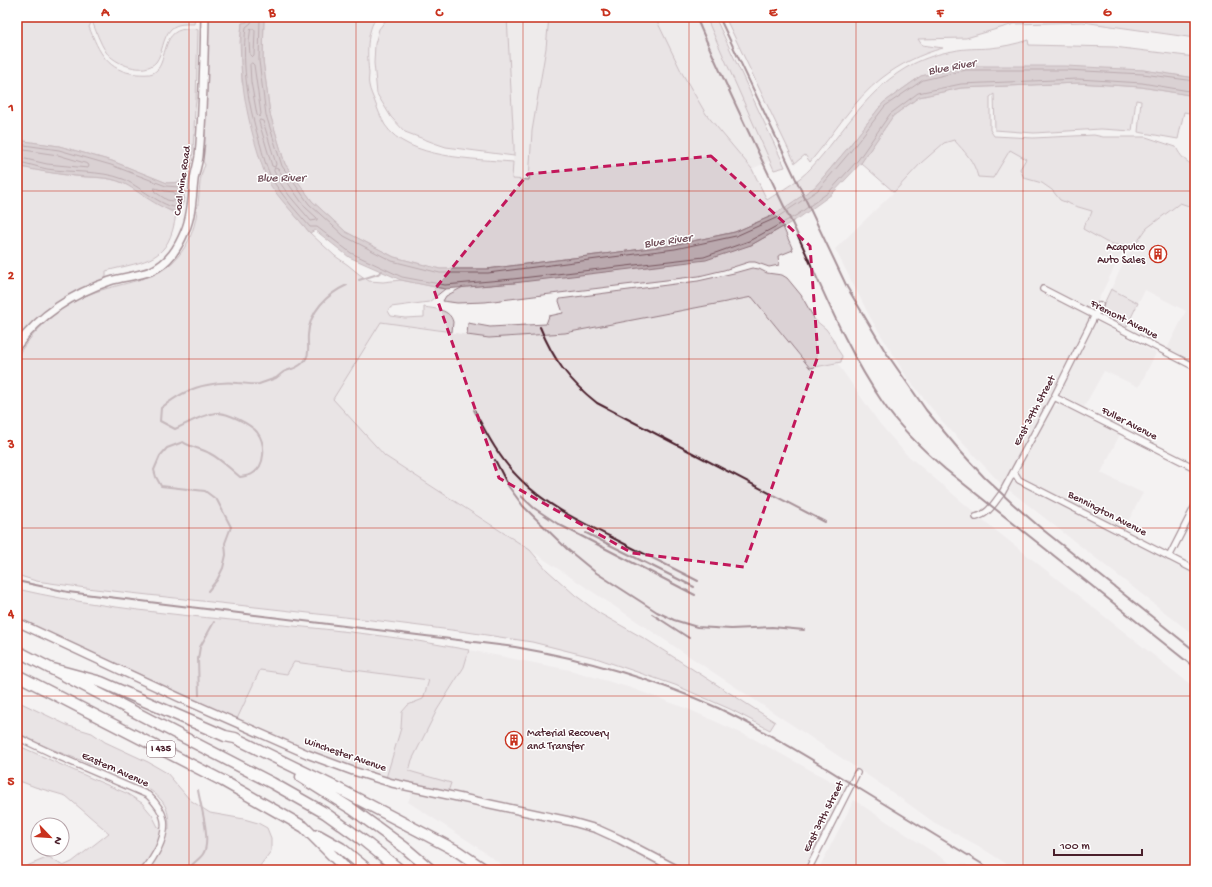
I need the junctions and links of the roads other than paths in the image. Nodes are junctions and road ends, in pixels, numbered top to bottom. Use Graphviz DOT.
graph roads {
  1 [pos="205,17"];
  2 [pos="1044,289"];
  3 [pos="1100,305"];
  4 [pos="1095,316"];
  5 [pos="17,346"];
  6 [pos="1195,367"];
  7 [pos="1054,397"];
  8 [pos="1195,468"];
  9 [pos="1014,472"];
  10 [pos="1195,506"];
  11 [pos="976,517"];
  12 [pos="1169,557"];
  13 [pos="1195,570"];
  14 [pos="17,622"];
  15 [pos="17,651"];
  16 [pos="53,669"];
  17 [pos="17,675"];
  18 [pos="225,736"];
  19 [pos="17,737"];
  20 [pos="857,773"];
  21 [pos="304,827"];
  22 [pos="144,870"];
  23 [pos="347,870"];
  24 [pos="368,870"];
  25 [pos="400,870"];
  26 [pos="431,870"];
  27 [pos="485,870"];
  28 [pos="678,870"];
  29 [pos="808,870"];
  1 -- 5 [label="street, Coal Mine Road"];
  2 -- 4 [label="street, Fremont Avenue"];
  3 -- 4 [label="street, East 39th Street"];
  4 -- 6 [label="street, Fremont Avenue"];
  4 -- 7 [label="street, East 39th Street"];
  7 -- 8 [label="street, Fuller Avenue"];
  7 -- 9 [label="street, East 39th Street"];
  9 -- 11 [label="street, East 39th Street"];
  9 -- 12 [label="street, Bennington Avenue"];
  10 -- 12 [label="street"];
  12 -- 13 [label="street, Bennington Avenue"];
  14 -- 28 [label="street, Winchester Avenue"];
  15 -- 16 [label="highway, I 435"];
  16 -- 18 [label="highway"];
  16 -- 25 [label="highway, I 435"];
  17 -- 21 [label="highway, I 435"];
  18 -- 26 [label="highway"];
  18 -- 27 [label="highway"];
  19 -- 22 [label="street, Eastern Avenue"];
  20 -- 29 [label="street, East 39th Street"];
  21 -- 23 [label="highway"];
  21 -- 24 [label="highway, I 435"];
}
